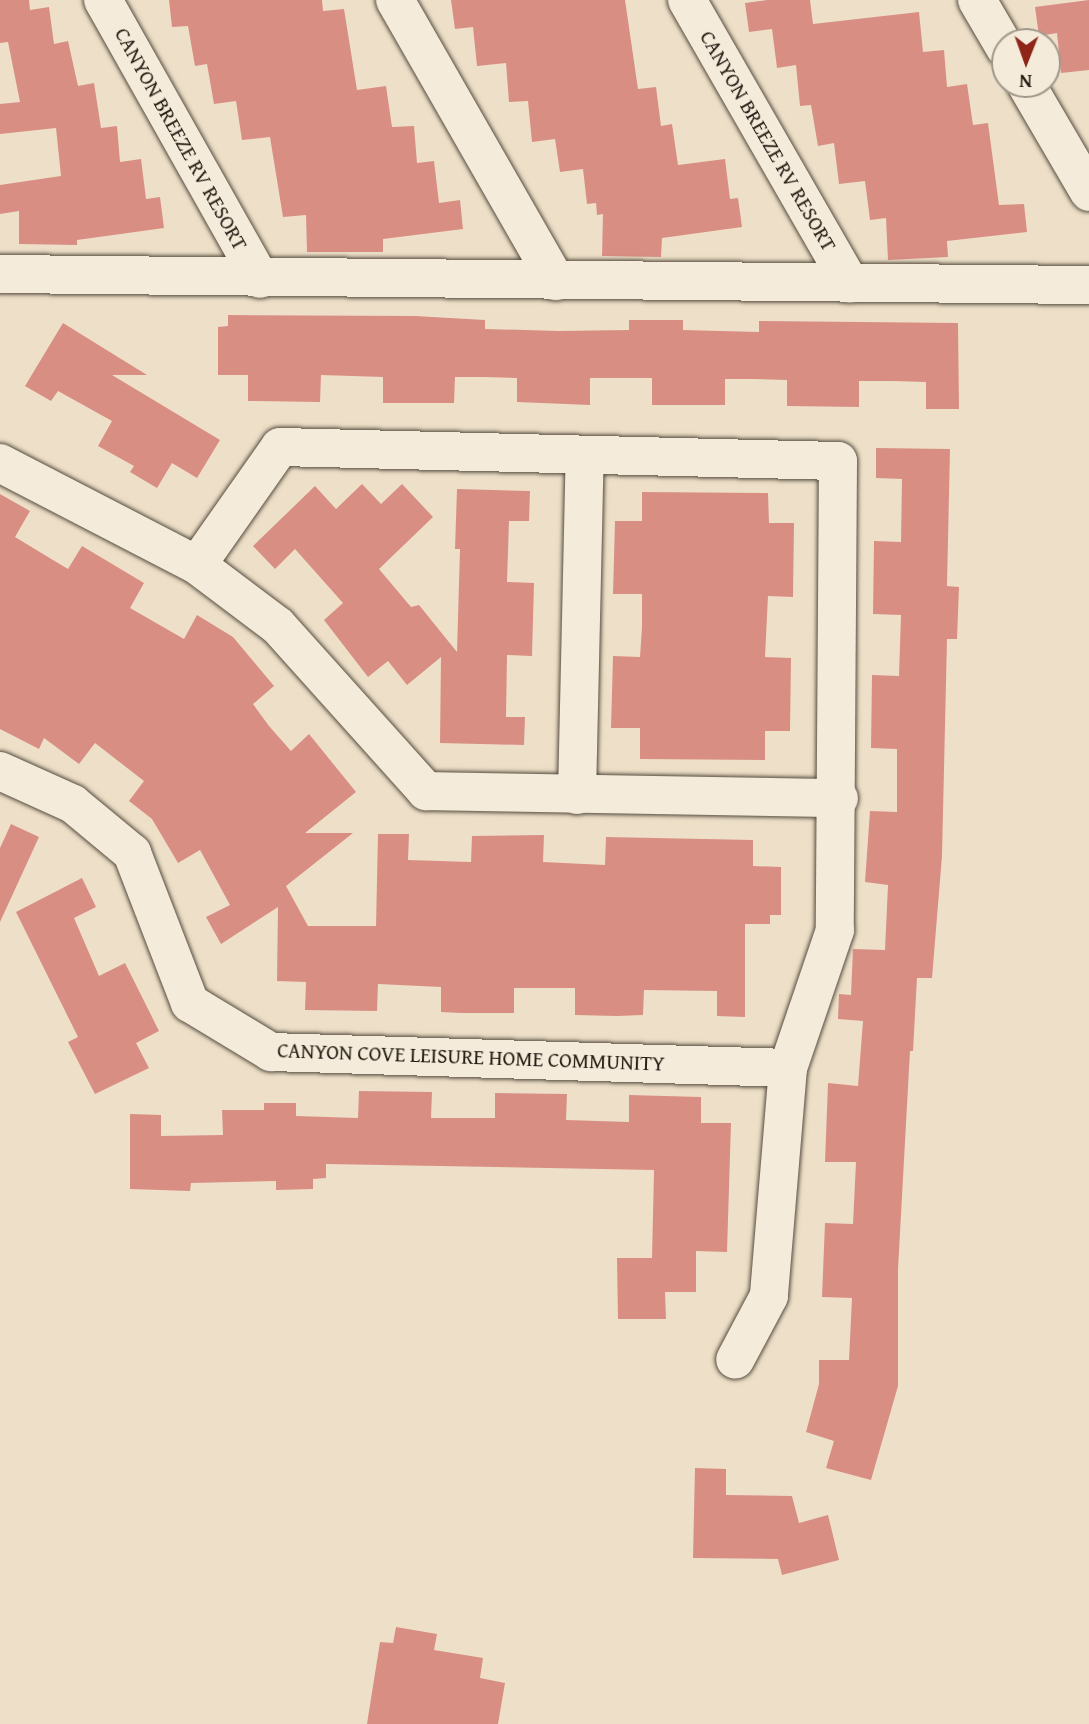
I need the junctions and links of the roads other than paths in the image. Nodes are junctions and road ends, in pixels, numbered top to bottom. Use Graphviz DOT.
graph roads {
  1 [pos="103,0"];
  2 [pos="395,0"];
  3 [pos="687,0"];
  4 [pos="977,0"];
  5 [pos="993,28"];
  6 [pos="1034,98"];
  7 [pos="1089,192"];
  8 [pos="0,274"];
  9 [pos="260,279"];
  10 [pos="556,281"];
  11 [pos="850,283"];
  12 [pos="1089,285"];
  13 [pos="585,455"];
  14 [pos="0,463"];
  15 [pos="197,565"];
  16 [pos="0,771"];
  17 [pos="577,795"];
  18 [pos="839,798"];
  19 [pos="788,1068"];
  20 [pos="735,1360"];
  1 -- 9 [label="street, CANYON BREEZE RV RESORT"];
  2 -- 10 [label="street"];
  3 -- 11 [label="street, CANYON BREEZE RV RESORT"];
  4 -- 5 [label="street"];
  6 -- 7 [label="street"];
  8 -- 9 [label="street, CANYON BREEZE RV RESORT"];
  9 -- 10 [label="street, CANYON BREEZE RV RESORT"];
  10 -- 11 [label="street, CANYON BREEZE RV RESORT"];
  11 -- 12 [label="street, CANYON BREEZE RV RESORT"];
  13 -- 15 [label="street"];
  13 -- 17 [label="street"];
  13 -- 18 [label="street"];
  14 -- 15 [label="street"];
  15 -- 17 [label="street"];
  16 -- 19 [label="street, CANYON COVE LEISURE HOME COMMUNITY"];
  17 -- 18 [label="street"];
  18 -- 19 [label="street"];
  19 -- 20 [label="street"];
}
